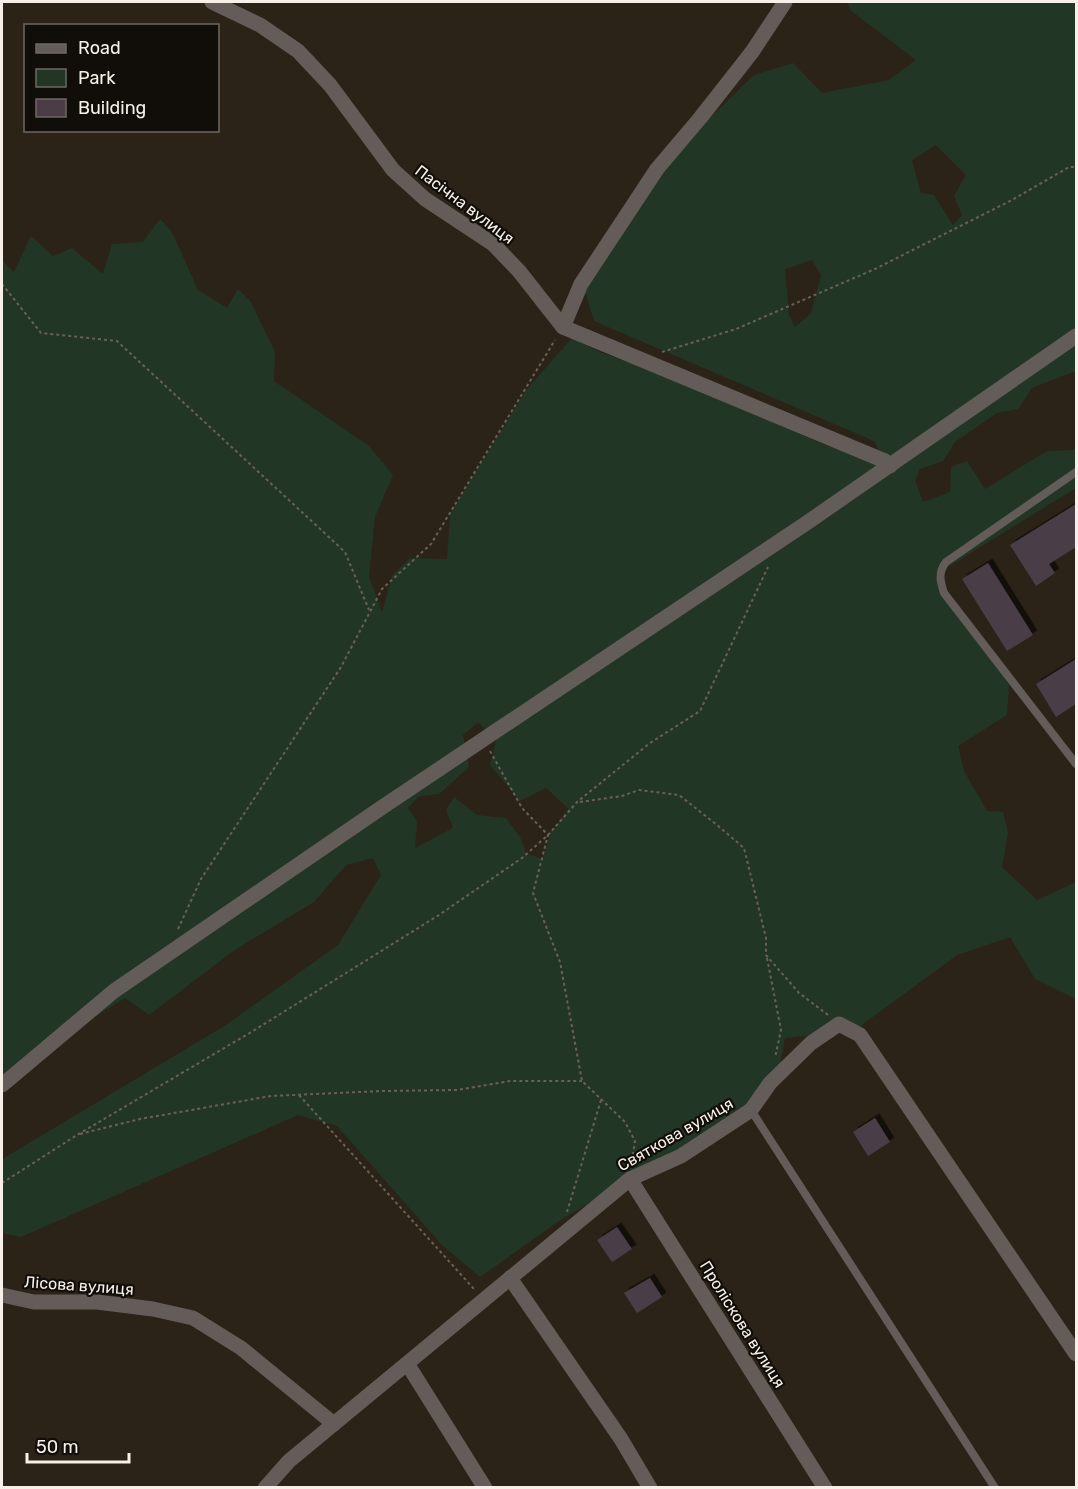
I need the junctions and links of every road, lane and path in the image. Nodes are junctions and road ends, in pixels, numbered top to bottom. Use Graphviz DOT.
graph roads {
  1 [pos="212,2"];
  2 [pos="785,2"];
  3 [pos="1077,167"];
  4 [pos="2,284"];
  5 [pos="563,327"];
  6 [pos="1077,336"];
  7 [pos="639,358"];
  8 [pos="890,466"];
  9 [pos="1077,472"];
  10 [pos="768,567"];
  11 [pos="370,611"];
  12 [pos="483,739"];
  13 [pos="1077,764"];
  14 [pos="577,802"];
  15 [pos="548,835"];
  16 [pos="766,955"];
  17 [pos="166,956"];
  18 [pos="839,1024"];
  19 [pos="582,1081"];
  20 [pos="770,1083"];
  21 [pos="2,1085"];
  22 [pos="299,1095"];
  23 [pos="602,1099"];
  24 [pos="751,1110"];
  25 [pos="77,1135"];
  26 [pos="630,1179"];
  27 [pos="2,1183"];
  28 [pos="559,1238"];
  29 [pos="510,1278"];
  30 [pos="2,1295"];
  31 [pos="484,1300"];
  32 [pos="1077,1354"];
  33 [pos="408,1365"];
  34 [pos="334,1424"];
  35 [pos="265,1488"];
  36 [pos="485,1488"];
  37 [pos="650,1488"];
  38 [pos="825,1488"];
  39 [pos="994,1488"];
  1 -- 5 [label="street, Пасічна вулиця"];
  2 -- 5 [label="street"];
  3 -- 7 [label="path"];
  4 -- 11 [label="path"];
  5 -- 7 [label="street, Пасічна вулиця"];
  5 -- 11 [label="path"];
  6 -- 8 [label="street"];
  7 -- 8 [label="street, Пасічна вулиця"];
  8 -- 12 [label="street"];
  9 -- 13 [label="lane"];
  10 -- 14 [label="path"];
  11 -- 17 [label="path"];
  12 -- 15 [label="path"];
  12 -- 17 [label="street"];
  14 -- 15 [label="path"];
  14 -- 16 [label="path"];
  15 -- 19 [label="path"];
  15 -- 25 [label="path"];
  16 -- 18 [label="path"];
  16 -- 20 [label="path"];
  17 -- 21 [label="street"];
  18 -- 20 [label="street, Святкова вулиця"];
  18 -- 32 [label="street"];
  19 -- 22 [label="path"];
  19 -- 23 [label="path"];
  20 -- 24 [label="street, Святкова вулиця"];
  22 -- 25 [label="path"];
  22 -- 31 [label="path"];
  23 -- 26 [label="path"];
  23 -- 28 [label="path"];
  24 -- 26 [label="street, Святкова вулиця"];
  24 -- 39 [label="lane"];
  25 -- 27 [label="path"];
  26 -- 28 [label="street, Святкова вулиця"];
  26 -- 38 [label="street, Проліскова вулиця"];
  28 -- 29 [label="street, Святкова вулиця"];
  29 -- 31 [label="street, Святкова вулиця"];
  29 -- 37 [label="street"];
  30 -- 34 [label="street, Лісова вулиця"];
  31 -- 33 [label="street, Святкова вулиця"];
  33 -- 34 [label="street, Святкова вулиця"];
  33 -- 36 [label="street"];
  34 -- 35 [label="street, Святкова вулиця"];
}
